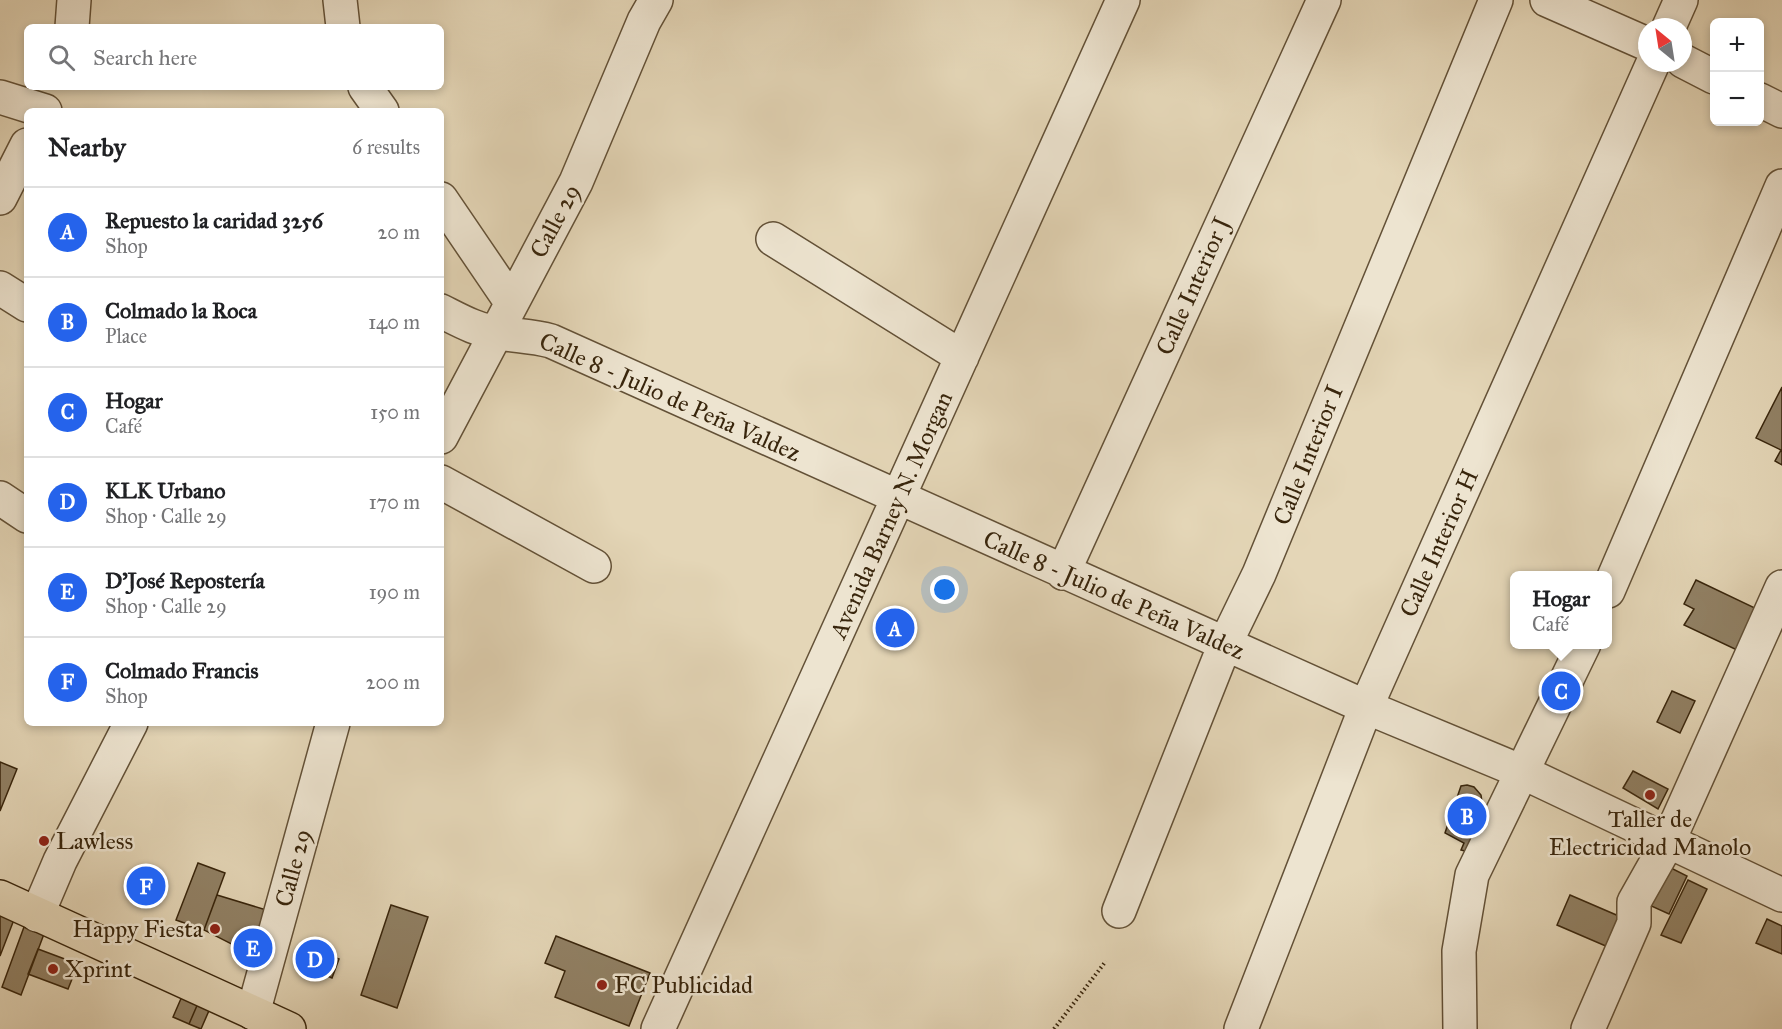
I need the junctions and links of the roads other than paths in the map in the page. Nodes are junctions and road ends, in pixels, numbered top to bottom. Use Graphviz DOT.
graph roads {
  1 [pos="74,0"];
  2 [pos="340,0"];
  3 [pos="656,0"];
  4 [pos="1123,0"];
  5 [pos="1324,0"];
  6 [pos="1496,0"];
  7 [pos="1547,0"];
  8 [pos="1681,0"];
  9 [pos="1673,18"];
  10 [pos="72,24"];
  11 [pos="343,24"];
  12 [pos="1638,40"];
  13 [pos="1692,66"];
  14 [pos="1649,72"];
  15 [pos="1710,75"];
  16 [pos="53,90"];
  17 [pos="367,90"];
  18 [pos="0,97"];
  19 [pos="1764,102"];
  20 [pos="35,108"];
  21 [pos="46,108"];
  22 [pos="379,108"];
  23 [pos="1782,111"];
  24 [pos="24,151"];
  25 [pos="1782,186"];
  26 [pos="0,198"];
  27 [pos="444,203"];
  28 [pos="773,238"];
  29 [pos="0,288"];
  30 [pos="512,302"];
  31 [pos="24,303"];
  32 [pos="444,312"];
  33 [pos="497,333"];
  34 [pos="962,357"];
  35 [pos="444,431"];
  36 [pos="444,484"];
  37 [pos="0,498"];
  38 [pos="898,499"];
  39 [pos="24,514"];
  40 [pos="594,566"];
  41 [pos="1063,573"];
  42 [pos="1612,582"];
  43 [pos="1782,587"];
  44 [pos="1225,644"];
  45 [pos="1582,649"];
  46 [pos="1366,707"];
  47 [pos="129,726"];
  48 [pos="332,726"];
  49 [pos="1520,771"];
  50 [pos="1669,840"];
  51 [pos="1782,895"];
  52 [pos="0,897"];
  53 [pos="1119,911"];
  54 [pos="37,915"];
  55 [pos="253,1013"];
  56 [pos="289,1029"];
  57 [pos="658,1029"];
  58 [pos="1241,1029"];
  59 [pos="1460,1029"];
  60 [pos="1588,1029"];
  1 -- 10 [label="street"];
  2 -- 11 [label="street"];
  3 -- 30 [label="street, Calle 29"];
  4 -- 34 [label="street, Avenida Barney N. Morgan"];
  5 -- 41 [label="street, Calle Interior J"];
  6 -- 44 [label="street, Calle Interior I"];
  7 -- 12 [label="street"];
  8 -- 9 [label="street"];
  13 -- 15 [label="street"];
  14 -- 46 [label="street, Calle Interior H"];
  16 -- 21 [label="street"];
  17 -- 22 [label="street"];
  18 -- 20 [label="street"];
  19 -- 23 [label="street"];
  24 -- 26 [label="street"];
  25 -- 42 [label="street"];
  27 -- 30 [label="street"];
  28 -- 34 [label="street"];
  29 -- 31 [label="street"];
  30 -- 33 [label="street, Calle 29"];
  32 -- 33 [label="street, Calle 8 - Julio de Peña Valdez"];
  33 -- 35 [label="street, Calle 29"];
  33 -- 38 [label="street, Calle 8 - Julio de Peña Valdez"];
  34 -- 38 [label="street, Avenida Barney N. Morgan"];
  36 -- 40 [label="street"];
  37 -- 39 [label="street"];
  38 -- 41 [label="street, Calle 8 - Julio de Peña Valdez"];
  38 -- 57 [label="street, Avenida Barney N. Morgan"];
  41 -- 44 [label="street, Calle 8 - Julio de Peña Valdez"];
  43 -- 50 [label="street"];
  44 -- 46 [label="street, Calle 8 - Julio de Peña Valdez"];
  44 -- 53 [label="street, Calle Interior I"];
  45 -- 49 [label="street"];
  46 -- 49 [label="street, Calle 8 - Julio de Peña Valdez"];
  46 -- 58 [label="street, Calle Interior H"];
  47 -- 54 [label="street"];
  48 -- 55 [label="street, Calle 29"];
  49 -- 50 [label="street, Calle 8 - Julio de Peña Valdez"];
  49 -- 59 [label="street"];
  50 -- 51 [label="street, Calle 8 - Julio de Peña Valdez"];
  50 -- 60 [label="street"];
  52 -- 54 [label="main road"];
  54 -- 55 [label="main road"];
  55 -- 56 [label="main road"];
}
